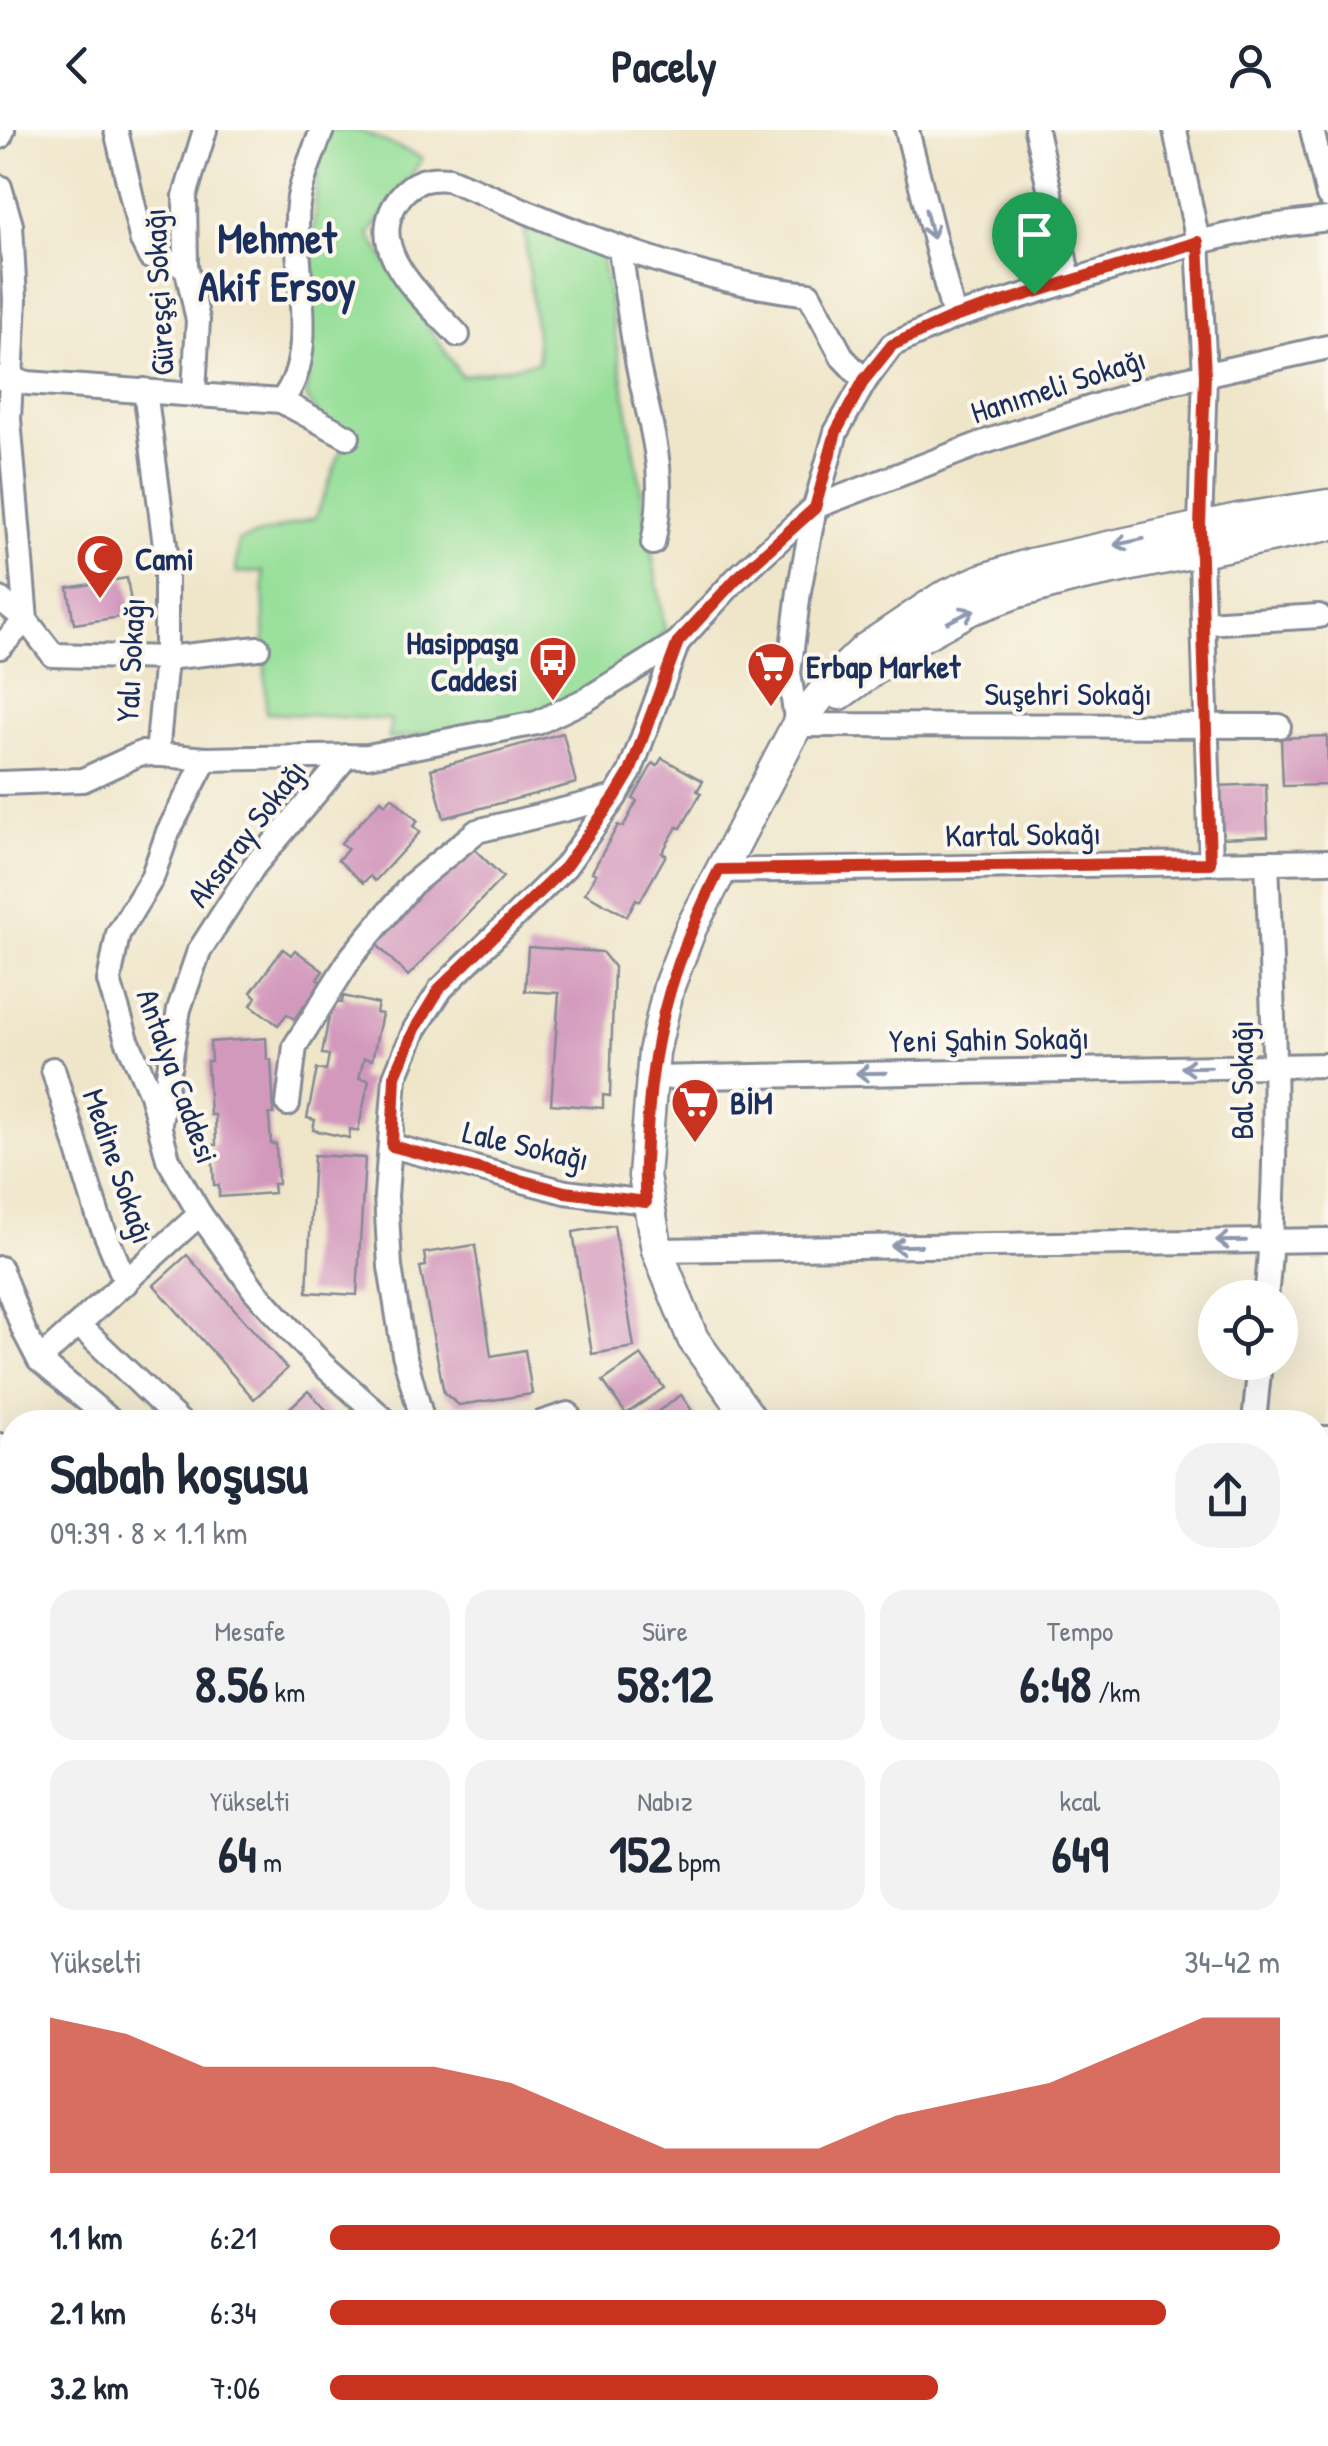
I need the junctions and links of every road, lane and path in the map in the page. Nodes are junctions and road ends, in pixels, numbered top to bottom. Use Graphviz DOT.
graph roads {
  1 [pos="3,130"];
  2 [pos="116,130"];
  3 [pos="205,130"];
  4 [pos="322,130"];
  5 [pos="907,130"];
  6 [pos="1036,130"];
  7 [pos="1175,130"];
  8 [pos="1312,130"];
  9 [pos="0,137"];
  10 [pos="1,193"];
  11 [pos="1328,196"];
  12 [pos="1328,219"];
  13 [pos="1198,242"];
  14 [pos="620,250"];
  15 [pos="186,266"];
  16 [pos="1070,282"];
  17 [pos="954,317"];
  18 [pos="458,334"];
  19 [pos="1328,347"];
  20 [pos="1205,374"];
  21 [pos="4,379"];
  22 [pos="864,380"];
  23 [pos="145,390"];
  24 [pos="194,394"];
  25 [pos="281,401"];
  26 [pos="348,437"];
  27 [pos="1328,505"];
  28 [pos="815,508"];
  29 [pos="1328,525"];
  30 [pos="1202,540"];
  31 [pos="654,543"];
  32 [pos="0,599"];
  33 [pos="1319,616"];
  34 [pos="26,620"];
  35 [pos="1204,624"];
  36 [pos="678,642"];
  37 [pos="0,647"];
  38 [pos="258,648"];
  39 [pos="166,658"];
  40 [pos="796,726"];
  41 [pos="1207,726"];
  42 [pos="1279,726"];
  43 [pos="157,755"];
  44 [pos="347,756"];
  45 [pos="206,758"];
  46 [pos="0,783"];
  47 [pos="615,797"];
  48 [pos="1267,862"];
  49 [pos="1328,862"];
  50 [pos="1210,863"];
  51 [pos="719,870"];
  52 [pos="1328,1065"];
  53 [pos="1275,1066"];
  54 [pos="53,1069"];
  55 [pos="651,1078"];
  56 [pos="288,1104"];
  57 [pos="159,1126"];
  58 [pos="392,1146"];
  59 [pos="646,1202"];
  60 [pos="200,1214"];
  61 [pos="1272,1240"];
  62 [pos="1328,1240"];
  63 [pos="657,1250"];
  64 [pos="0,1268"];
  65 [pos="1268,1280"];
  66 [pos="126,1283"];
  67 [pos="78,1326"];
  68 [pos="40,1360"];
  69 [pos="1258,1380"];
  70 [pos="98,1410"];
  71 [pos="167,1410"];
  72 [pos="374,1410"];
  73 [pos="420,1410"];
  74 [pos="744,1410"];
  75 [pos="1255,1410"];
  1 -- 9 [label="street"];
  2 -- 15 [label="street"];
  3 -- 15 [label="street, Güreşçi Sokağı"];
  4 -- 25 [label="street"];
  5 -- 17 [label="street, one-way"];
  6 -- 16 [label="street"];
  7 -- 13 [label="street"];
  8 -- 11 [label="street"];
  10 -- 21 [label="street"];
  12 -- 13 [label="street"];
  13 -- 16 [label="street"];
  13 -- 20 [label="street"];
  14 -- 18 [label="street"];
  14 -- 22 [label="street"];
  14 -- 31 [label="street"];
  15 -- 24 [label="street, Güreşçi Sokağı"];
  16 -- 17 [label="street"];
  17 -- 22 [label="street"];
  19 -- 20 [label="street, Hanımeli Sokağı"];
  20 -- 28 [label="street, Hanımeli Sokağı"];
  20 -- 30 [label="street"];
  21 -- 23 [label="street"];
  21 -- 34 [label="street"];
  22 -- 28 [label="street"];
  23 -- 24 [label="street"];
  23 -- 39 [label="street, Yalı Sokağı"];
  24 -- 25 [label="street"];
  25 -- 26 [label="street"];
  27 -- 30 [label="main road"];
  28 -- 36 [label="street"];
  28 -- 40 [label="street"];
  29 -- 30 [label="main road"];
  30 -- 35 [label="street"];
  30 -- 40 [label="main road"];
  32 -- 34 [label="street"];
  33 -- 35 [label="street"];
  34 -- 37 [label="street"];
  34 -- 39 [label="street"];
  35 -- 41 [label="street"];
  36 -- 44 [label="street"];
  36 -- 47 [label="street"];
  38 -- 39 [label="street"];
  39 -- 43 [label="street, Yalı Sokağı"];
  40 -- 41 [label="street, Suşehri Sokağı"];
  40 -- 51 [label="main road"];
  41 -- 42 [label="street, Suşehri Sokağı"];
  41 -- 50 [label="street"];
  43 -- 45 [label="street"];
  43 -- 46 [label="street"];
  44 -- 45 [label="street"];
  44 -- 57 [label="street, Aksaray Sokağı"];
  45 -- 57 [label="street, Antalya Caddesi"];
  47 -- 56 [label="street"];
  47 -- 58 [label="street"];
  48 -- 49 [label="street, Kartal Sokağı"];
  48 -- 50 [label="street, Kartal Sokağı"];
  48 -- 53 [label="street, Bal Sokağı"];
  50 -- 51 [label="street, Kartal Sokağı"];
  51 -- 55 [label="main road"];
  52 -- 53 [label="street, Yeni Şahin Sokağı"];
  53 -- 55 [label="street, Yeni Şahin Sokağı, one-way"];
  53 -- 61 [label="street, Bal Sokağı"];
  54 -- 66 [label="street, Medine Sokağı"];
  55 -- 59 [label="main road"];
  57 -- 60 [label="street, Antalya Caddesi"];
  58 -- 59 [label="street, Lale Sokağı"];
  58 -- 73 [label="street"];
  59 -- 63 [label="main road"];
  60 -- 66 [label="street"];
  60 -- 72 [label="street, Antalya Caddesi"];
  61 -- 62 [label="street"];
  61 -- 63 [label="street, one-way"];
  61 -- 65 [label="street, Bal Sokağı"];
  63 -- 74 [label="main road"];
  64 -- 68 [label="street"];
  66 -- 67 [label="street"];
  67 -- 68 [label="street"];
  67 -- 71 [label="street"];
  68 -- 70 [label="street"];
  69 -- 75 [label="street"];
}
